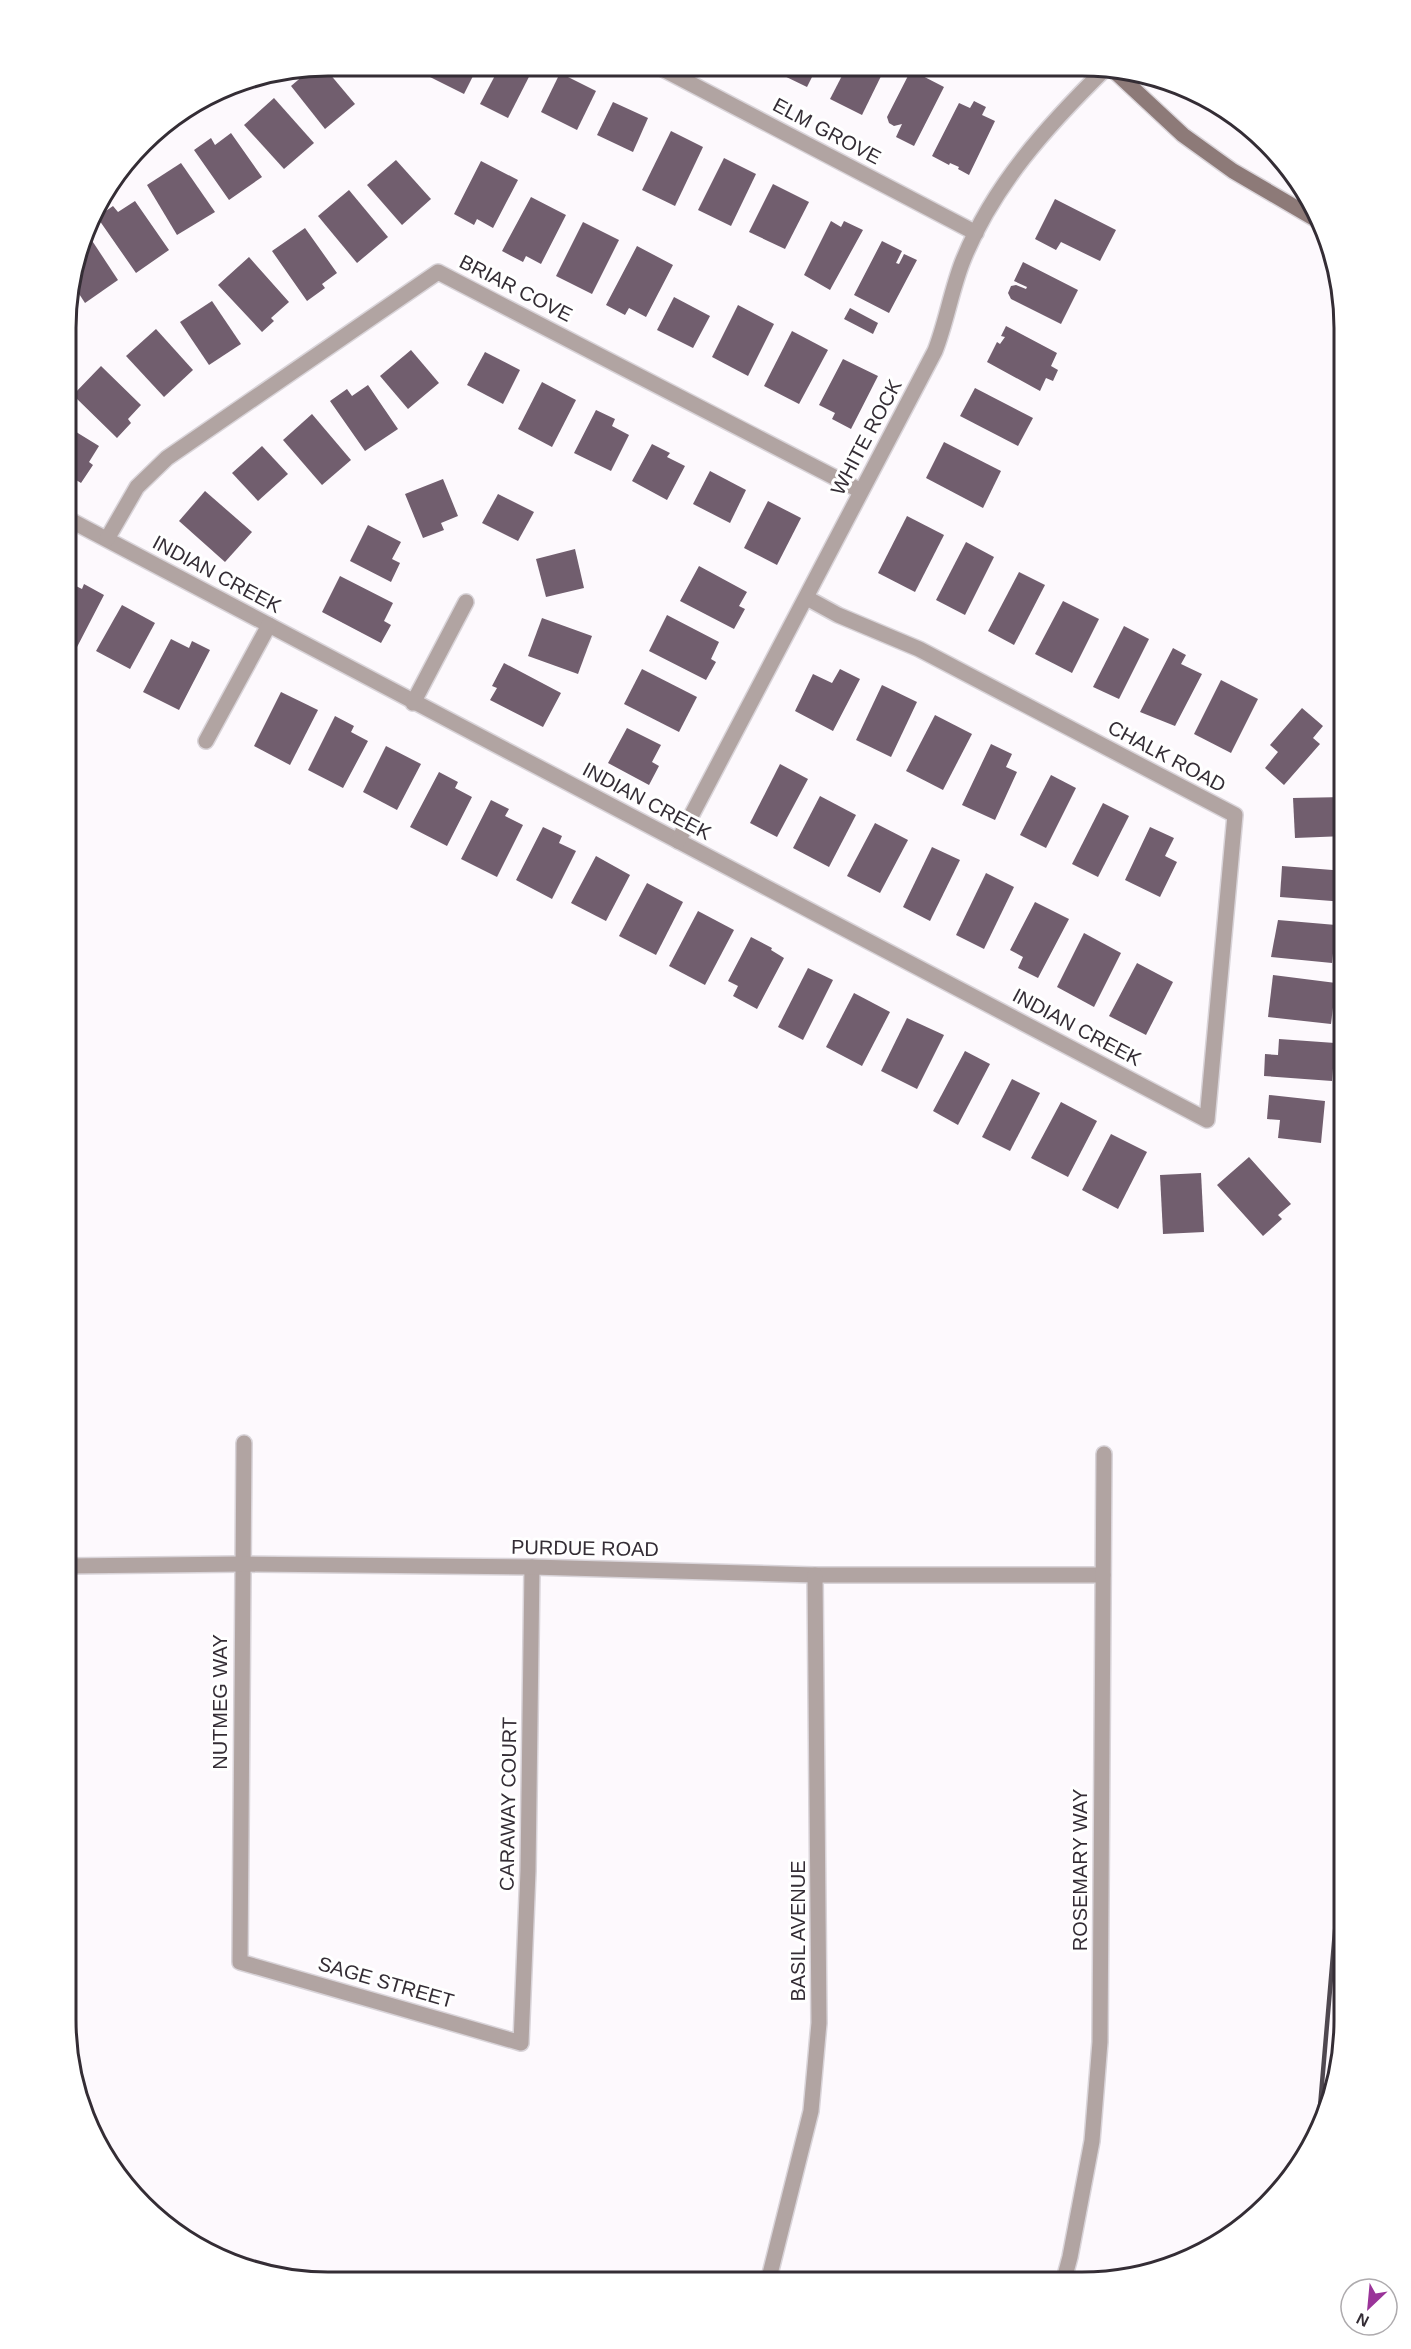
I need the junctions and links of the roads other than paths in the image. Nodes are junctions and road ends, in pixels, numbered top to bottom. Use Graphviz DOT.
graph roads {
  1 [pos="676,76"];
  2 [pos="1097,77"];
  3 [pos="1124,80"];
  4 [pos="1308,215"];
  5 [pos="976,233"];
  6 [pos="861,490"];
  7 [pos="76,523"];
  8 [pos="107,539"];
  9 [pos="807,598"];
  10 [pos="466,602"];
  11 [pos="268,626"];
  12 [pos="413,703"];
  13 [pos="206,741"];
  14 [pos="678,841"];
  15 [pos="1207,1119"];
  16 [pos="244,1443"];
  17 [pos="1104,1454"];
  18 [pos="243,1564"];
  19 [pos="76,1566"];
  20 [pos="532,1567"];
  21 [pos="815,1575"];
  22 [pos="1103,1575"];
  23 [pos="240,1962"];
  24 [pos="521,2043"];
  25 [pos="771,2272"];
  26 [pos="1066,2272"];
  1 -- 5 [label="street, ELM GROVE"];
  2 -- 5 [label="street, WHITE ROCK"];
  3 -- 4 [label="street"];
  5 -- 6 [label="street, WHITE ROCK"];
  6 -- 8 [label="street, BRIAR COVE"];
  6 -- 9 [label="street, WHITE ROCK"];
  7 -- 8 [label="street, INDIAN CREEK"];
  8 -- 11 [label="street, INDIAN CREEK"];
  9 -- 14 [label="street, WHITE ROCK"];
  9 -- 15 [label="street, CHALK ROAD"];
  10 -- 12 [label="street"];
  11 -- 12 [label="street, INDIAN CREEK"];
  11 -- 13 [label="street"];
  12 -- 14 [label="street, INDIAN CREEK"];
  14 -- 15 [label="street, INDIAN CREEK"];
  16 -- 18 [label="street, NUTMEG WAY"];
  17 -- 22 [label="street, ROSEMARY WAY"];
  18 -- 19 [label="street, PURDUE ROAD"];
  18 -- 20 [label="street, PURDUE ROAD"];
  18 -- 23 [label="street, NUTMEG WAY"];
  20 -- 21 [label="street, PURDUE ROAD"];
  20 -- 24 [label="street, CARAWAY COURT"];
  21 -- 22 [label="street, PURDUE ROAD"];
  21 -- 25 [label="street, BASIL AVENUE"];
  22 -- 26 [label="street, ROSEMARY WAY"];
  23 -- 24 [label="street, SAGE STREET"];
}
